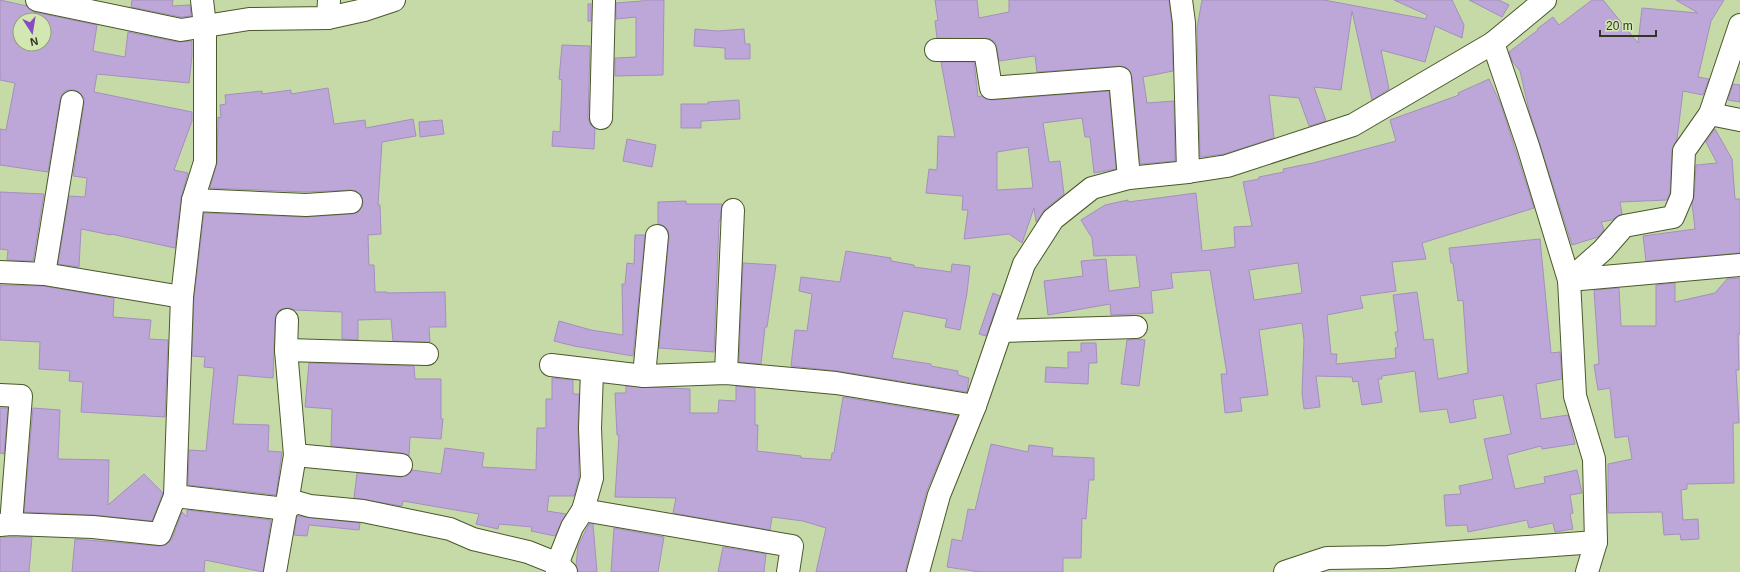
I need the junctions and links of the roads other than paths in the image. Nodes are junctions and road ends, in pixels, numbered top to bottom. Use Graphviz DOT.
graph roads {
  1 [pos="37,0"];
  2 [pos="202,0"];
  3 [pos="394,0"];
  4 [pos="604,0"];
  5 [pos="1181,0"];
  6 [pos="1545,0"];
  7 [pos="329,9"];
  8 [pos="1740,24"];
  9 [pos="205,26"];
  10 [pos="1494,43"];
  11 [pos="936,50"];
  12 [pos="72,102"];
  13 [pos="1710,114"];
  14 [pos="601,118"];
  15 [pos="1740,120"];
  16 [pos="1188,172"];
  17 [pos="1129,178"];
  18 [pos="193,200"];
  19 [pos="351,202"];
  20 [pos="732,210"];
  21 [pos="657,236"];
  22 [pos="1740,265"];
  23 [pos="0,272"];
  24 [pos="44,274"];
  25 [pos="1569,280"];
  26 [pos="182,297"];
  27 [pos="287,320"];
  28 [pos="1136,327"];
  29 [pos="1001,331"];
  30 [pos="286,350"];
  31 [pos="427,354"];
  32 [pos="551,365"];
  33 [pos="592,371"];
  34 [pos="726,373"];
  35 [pos="644,376"];
  36 [pos="0,395"];
  37 [pos="975,406"];
  38 [pos="295,455"];
  39 [pos="401,464"];
  40 [pos="175,496"];
  41 [pos="286,509"];
  42 [pos="583,510"];
  43 [pos="6,524"];
  44 [pos="1596,542"];
  45 [pos="560,569"];
  46 [pos="275,572"];
  47 [pos="788,572"];
  48 [pos="918,572"];
  49 [pos="1285,572"];
  50 [pos="1587,572"];
  1 -- 9 [label="street"];
  2 -- 9 [label="street"];
  3 -- 7 [label="street"];
  4 -- 14 [label="street"];
  5 -- 16 [label="street"];
  6 -- 10 [label="street"];
  7 -- 9 [label="street"];
  8 -- 13 [label="street"];
  9 -- 18 [label="street"];
  10 -- 16 [label="street"];
  10 -- 25 [label="street"];
  11 -- 17 [label="street"];
  12 -- 24 [label="street"];
  13 -- 15 [label="street"];
  13 -- 25 [label="street"];
  16 -- 17 [label="street"];
  17 -- 29 [label="street"];
  18 -- 19 [label="street"];
  18 -- 26 [label="street"];
  20 -- 34 [label="street"];
  21 -- 35 [label="street"];
  22 -- 25 [label="street"];
  23 -- 24 [label="street"];
  24 -- 26 [label="street"];
  25 -- 44 [label="street"];
  26 -- 40 [label="street"];
  27 -- 30 [label="street"];
  28 -- 29 [label="street"];
  29 -- 37 [label="street"];
  30 -- 31 [label="street"];
  30 -- 38 [label="street"];
  32 -- 33 [label="street"];
  33 -- 35 [label="street"];
  33 -- 42 [label="street"];
  34 -- 35 [label="street"];
  34 -- 37 [label="street"];
  36 -- 43 [label="street"];
  37 -- 48 [label="street"];
  38 -- 39 [label="street"];
  38 -- 41 [label="street"];
  40 -- 41 [label="street"];
  40 -- 43 [label="street"];
  41 -- 45 [label="street"];
  41 -- 46 [label="street"];
  42 -- 45 [label="street"];
  42 -- 47 [label="street"];
  44 -- 49 [label="street"];
  44 -- 50 [label="street"];
}
